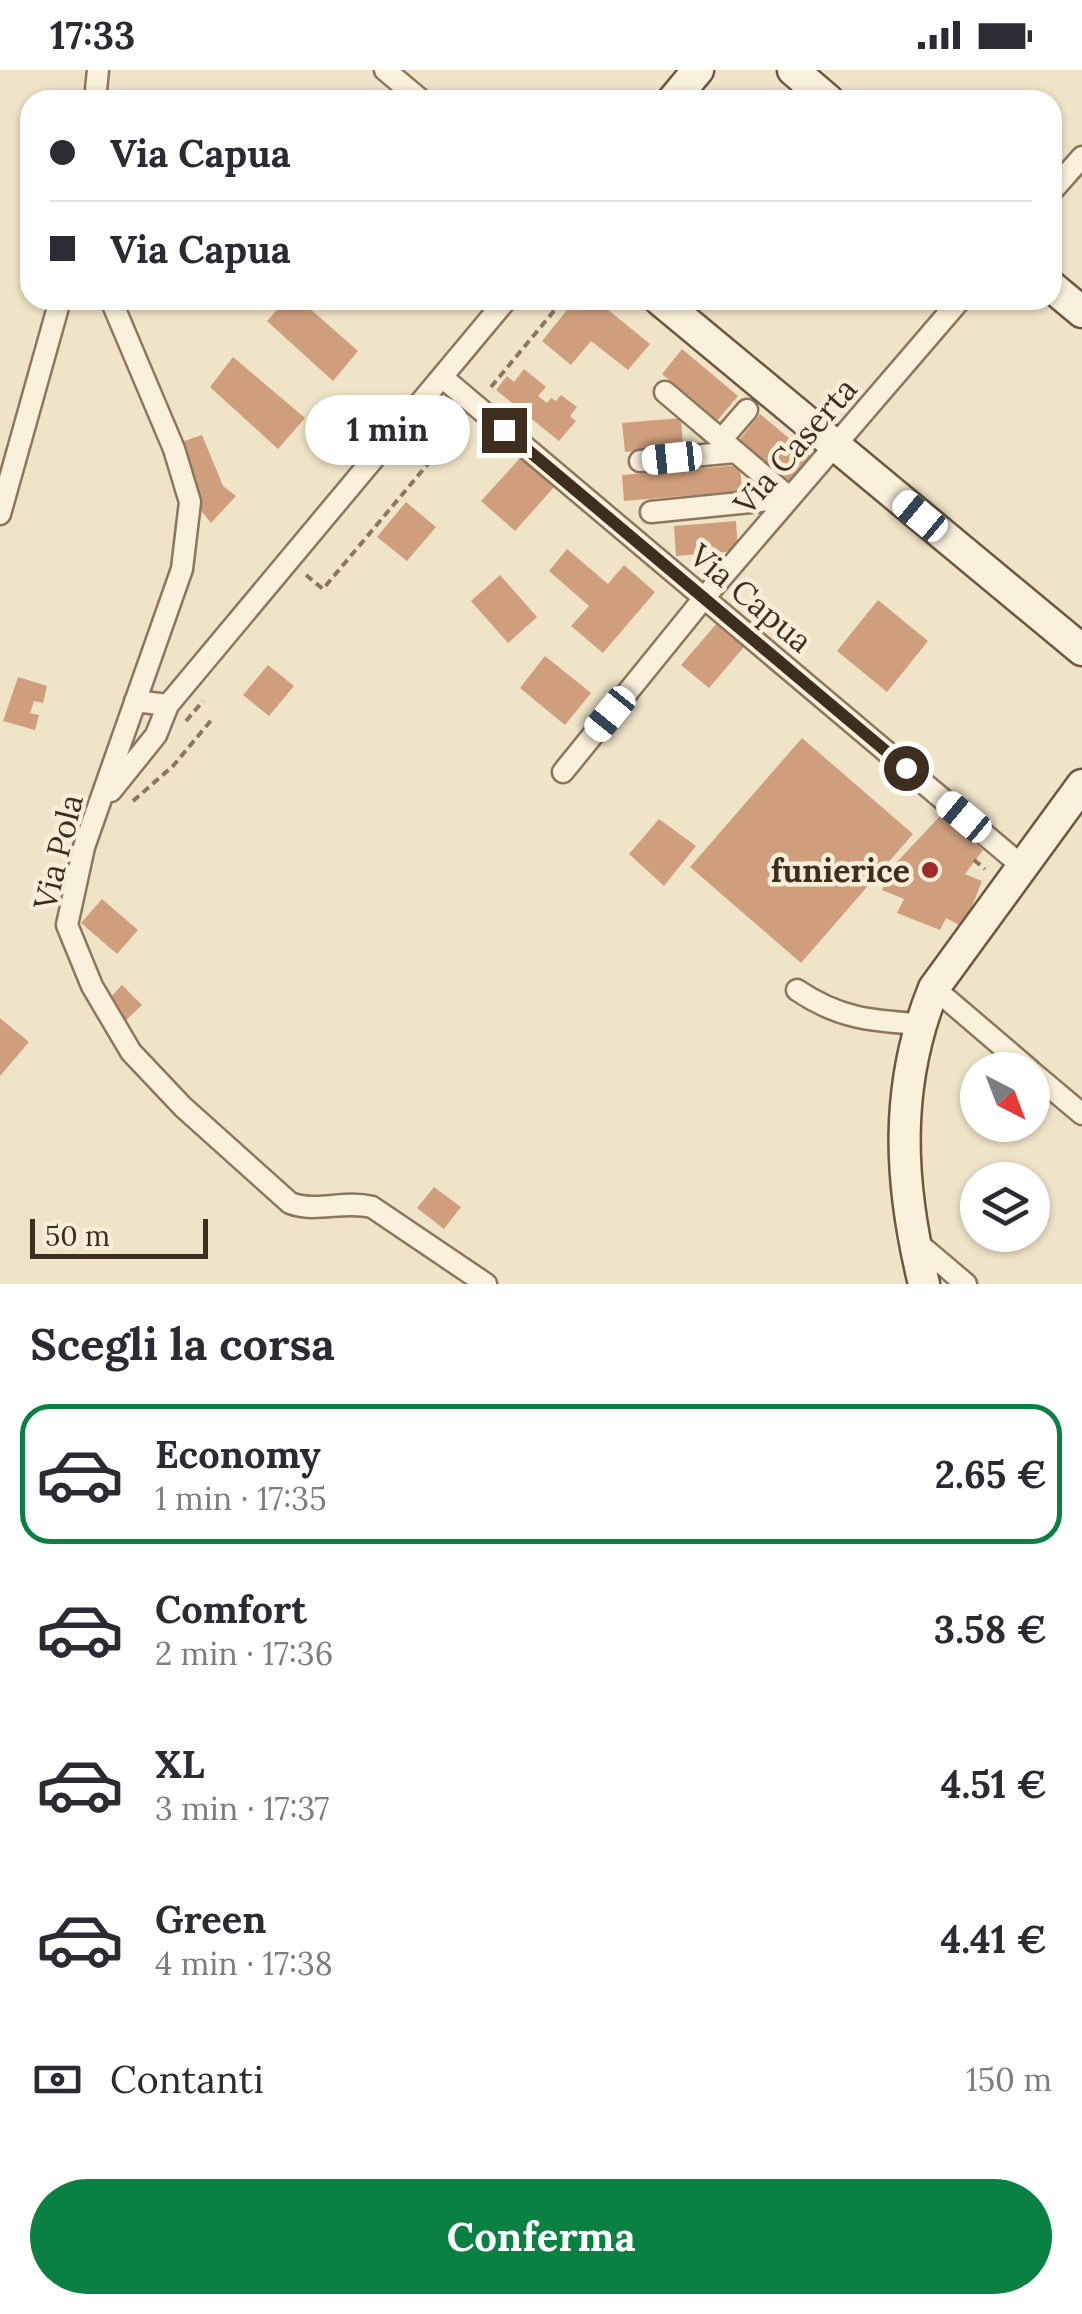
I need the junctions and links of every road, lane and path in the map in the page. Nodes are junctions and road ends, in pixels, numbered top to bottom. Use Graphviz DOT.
graph roads {
  1 [pos="385,70"];
  2 [pos="698,70"];
  3 [pos="792,70"];
  4 [pos="408,90"];
  5 [pos="681,90"];
  6 [pos="816,90"];
  7 [pos="1082,157"];
  8 [pos="1062,180"];
  9 [pos="1062,295"];
  10 [pos="57,310"];
  11 [pos="115,310"];
  12 [pos="498,310"];
  13 [pos="556,310"];
  14 [pos="672,310"];
  15 [pos="952,310"];
  16 [pos="1082,312"];
  17 [pos="442,376"];
  18 [pos="665,392"];
  19 [pos="476,405"];
  20 [pos="747,410"];
  21 [pos="728,446"];
  22 [pos="836,446"];
  23 [pos="640,461"];
  24 [pos="790,498"];
  25 [pos="651,512"];
  26 [pos="0,514"];
  27 [pos="306,575"];
  28 [pos="704,598"];
  29 [pos="1077,644"];
  30 [pos="135,701"];
  31 [pos="168,705"];
  32 [pos="213,718"];
  33 [pos="564,772"];
  34 [pos="1082,785"];
  35 [pos="100,804"];
  36 [pos="130,804"];
  37 [pos="974,860"];
  38 [pos="1022,866"];
  39 [pos="989,883"];
  40 [pos="934,988"];
  41 [pos="797,990"];
  42 [pos="919,1024"];
  43 [pos="1009,1052"];
  44 [pos="1050,1087"];
  45 [pos="1082,1114"];
  46 [pos="913,1238"];
  47 [pos="486,1284"];
  48 [pos="924,1284"];
  49 [pos="966,1284"];
  1 -- 4 [label="street"];
  2 -- 5 [label="main road"];
  3 -- 6 [label="main road"];
  7 -- 8 [label="street"];
  9 -- 16 [label="main road"];
  10 -- 26 [label="street"];
  11 -- 30 [label="street, Via Pola"];
  12 -- 17 [label="street"];
  13 -- 19 [label="path"];
  14 -- 22 [label="main road"];
  15 -- 22 [label="street, Via Caserta"];
  17 -- 19 [label="street, Via Capua"];
  17 -- 31 [label="street"];
  18 -- 21 [label="street"];
  19 -- 27 [label="path"];
  19 -- 28 [label="street, Via Capua"];
  20 -- 21 [label="street"];
  21 -- 23 [label="street"];
  21 -- 24 [label="street"];
  22 -- 24 [label="street, Via Caserta"];
  22 -- 29 [label="main road"];
  24 -- 25 [label="street"];
  24 -- 28 [label="street, Via Caserta"];
  28 -- 33 [label="street, Via Caserta"];
  28 -- 38 [label="street, Via Capua"];
  30 -- 31 [label="street"];
  30 -- 35 [label="street, Via Pola"];
  31 -- 35 [label="street"];
  32 -- 36 [label="path"];
  34 -- 38 [label="main road"];
  35 -- 47 [label="street, Via Pola"];
  37 -- 39 [label="path"];
  38 -- 40 [label="main road"];
  40 -- 42 [label="main road"];
  40 -- 43 [label="street"];
  41 -- 42 [label="street"];
  42 -- 46 [label="main road"];
  44 -- 45 [label="street"];
  46 -- 48 [label="main road"];
  46 -- 49 [label="street"];
}
